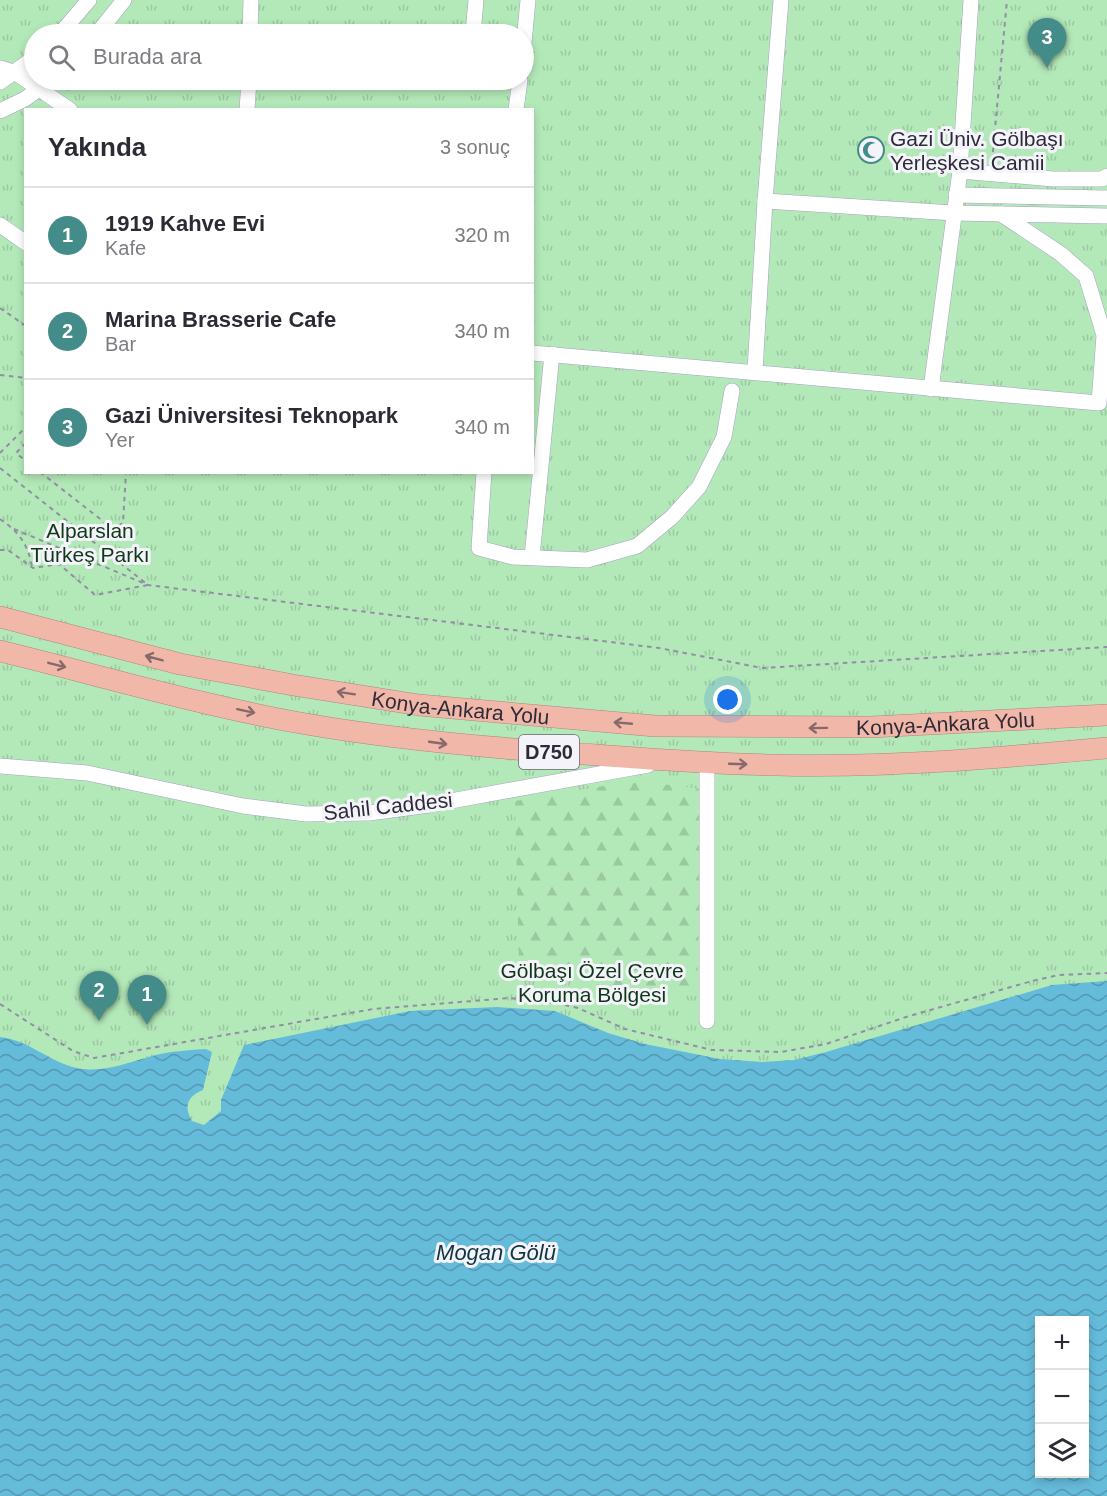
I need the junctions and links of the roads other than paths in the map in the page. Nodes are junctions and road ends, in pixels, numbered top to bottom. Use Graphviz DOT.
graph roads {
  1 [pos="89,0"];
  2 [pos="124,0"];
  3 [pos="251,0"];
  4 [pos="476,0"];
  5 [pos="528,0"];
  6 [pos="781,0"];
  7 [pos="971,0"];
  8 [pos="69,24"];
  9 [pos="105,24"];
  10 [pos="250,24"];
  11 [pos="474,24"];
  12 [pos="526,24"];
  13 [pos="24,66"];
  14 [pos="0,68"];
  15 [pos="16,73"];
  16 [pos="24,76"];
  17 [pos="0,82"];
  18 [pos="36,90"];
  19 [pos="52,90"];
  20 [pos="248,90"];
  21 [pos="519,90"];
  22 [pos="68,108"];
  23 [pos="247,108"];
  24 [pos="516,108"];
  25 [pos="0,111"];
  26 [pos="960,171"];
  27 [pos="1107,176"];
  28 [pos="956,195"];
  29 [pos="1107,198"];
  30 [pos="765,201"];
  31 [pos="954,213"];
  32 [pos="1001,214"];
  33 [pos="1107,216"];
  34 [pos="0,225"];
  35 [pos="24,242"];
  36 [pos="534,353"];
  37 [pos="552,354"];
  38 [pos="755,371"];
  39 [pos="932,389"];
  40 [pos="732,391"];
  41 [pos="484,474"];
  42 [pos="532,557"];
  43 [pos="0,617"];
  44 [pos="0,651"];
  45 [pos="1107,715"];
  46 [pos="1107,748"];
  47 [pos="669,761"];
  48 [pos="707,763"];
  49 [pos="0,766"];
  50 [pos="707,1021"];
  1 -- 8 [label="street"];
  2 -- 9 [label="street"];
  3 -- 10 [label="street"];
  4 -- 11 [label="street"];
  5 -- 12 [label="street"];
  6 -- 30 [label="street"];
  7 -- 26 [label="street"];
  13 -- 15 [label="street"];
  14 -- 15 [label="street"];
  15 -- 16 [label="street"];
  15 -- 17 [label="street"];
  18 -- 25 [label="street"];
  19 -- 22 [label="street"];
  20 -- 23 [label="street"];
  21 -- 24 [label="street"];
  26 -- 27 [label="street"];
  26 -- 28 [label="street"];
  28 -- 29 [label="street"];
  28 -- 31 [label="street"];
  30 -- 31 [label="street"];
  30 -- 38 [label="street"];
  31 -- 32 [label="street"];
  31 -- 39 [label="street"];
  32 -- 33 [label="street"];
  32 -- 39 [label="street"];
  34 -- 35 [label="street"];
  36 -- 37 [label="street"];
  37 -- 38 [label="street"];
  37 -- 42 [label="street"];
  38 -- 39 [label="street"];
  40 -- 42 [label="street"];
  41 -- 42 [label="street"];
  45 -- 43 [label="highway, Konya-Ankara Yolu / D750, one-way"];
  44 -- 47 [label="highway, D750, one-way"];
  48 -- 46 [label="highway, D750, one-way"];
  47 -- 48 [label="highway, D750"];
  47 -- 49 [label="street, Sahil Caddesi"];
  48 -- 50 [label="street"];
}
